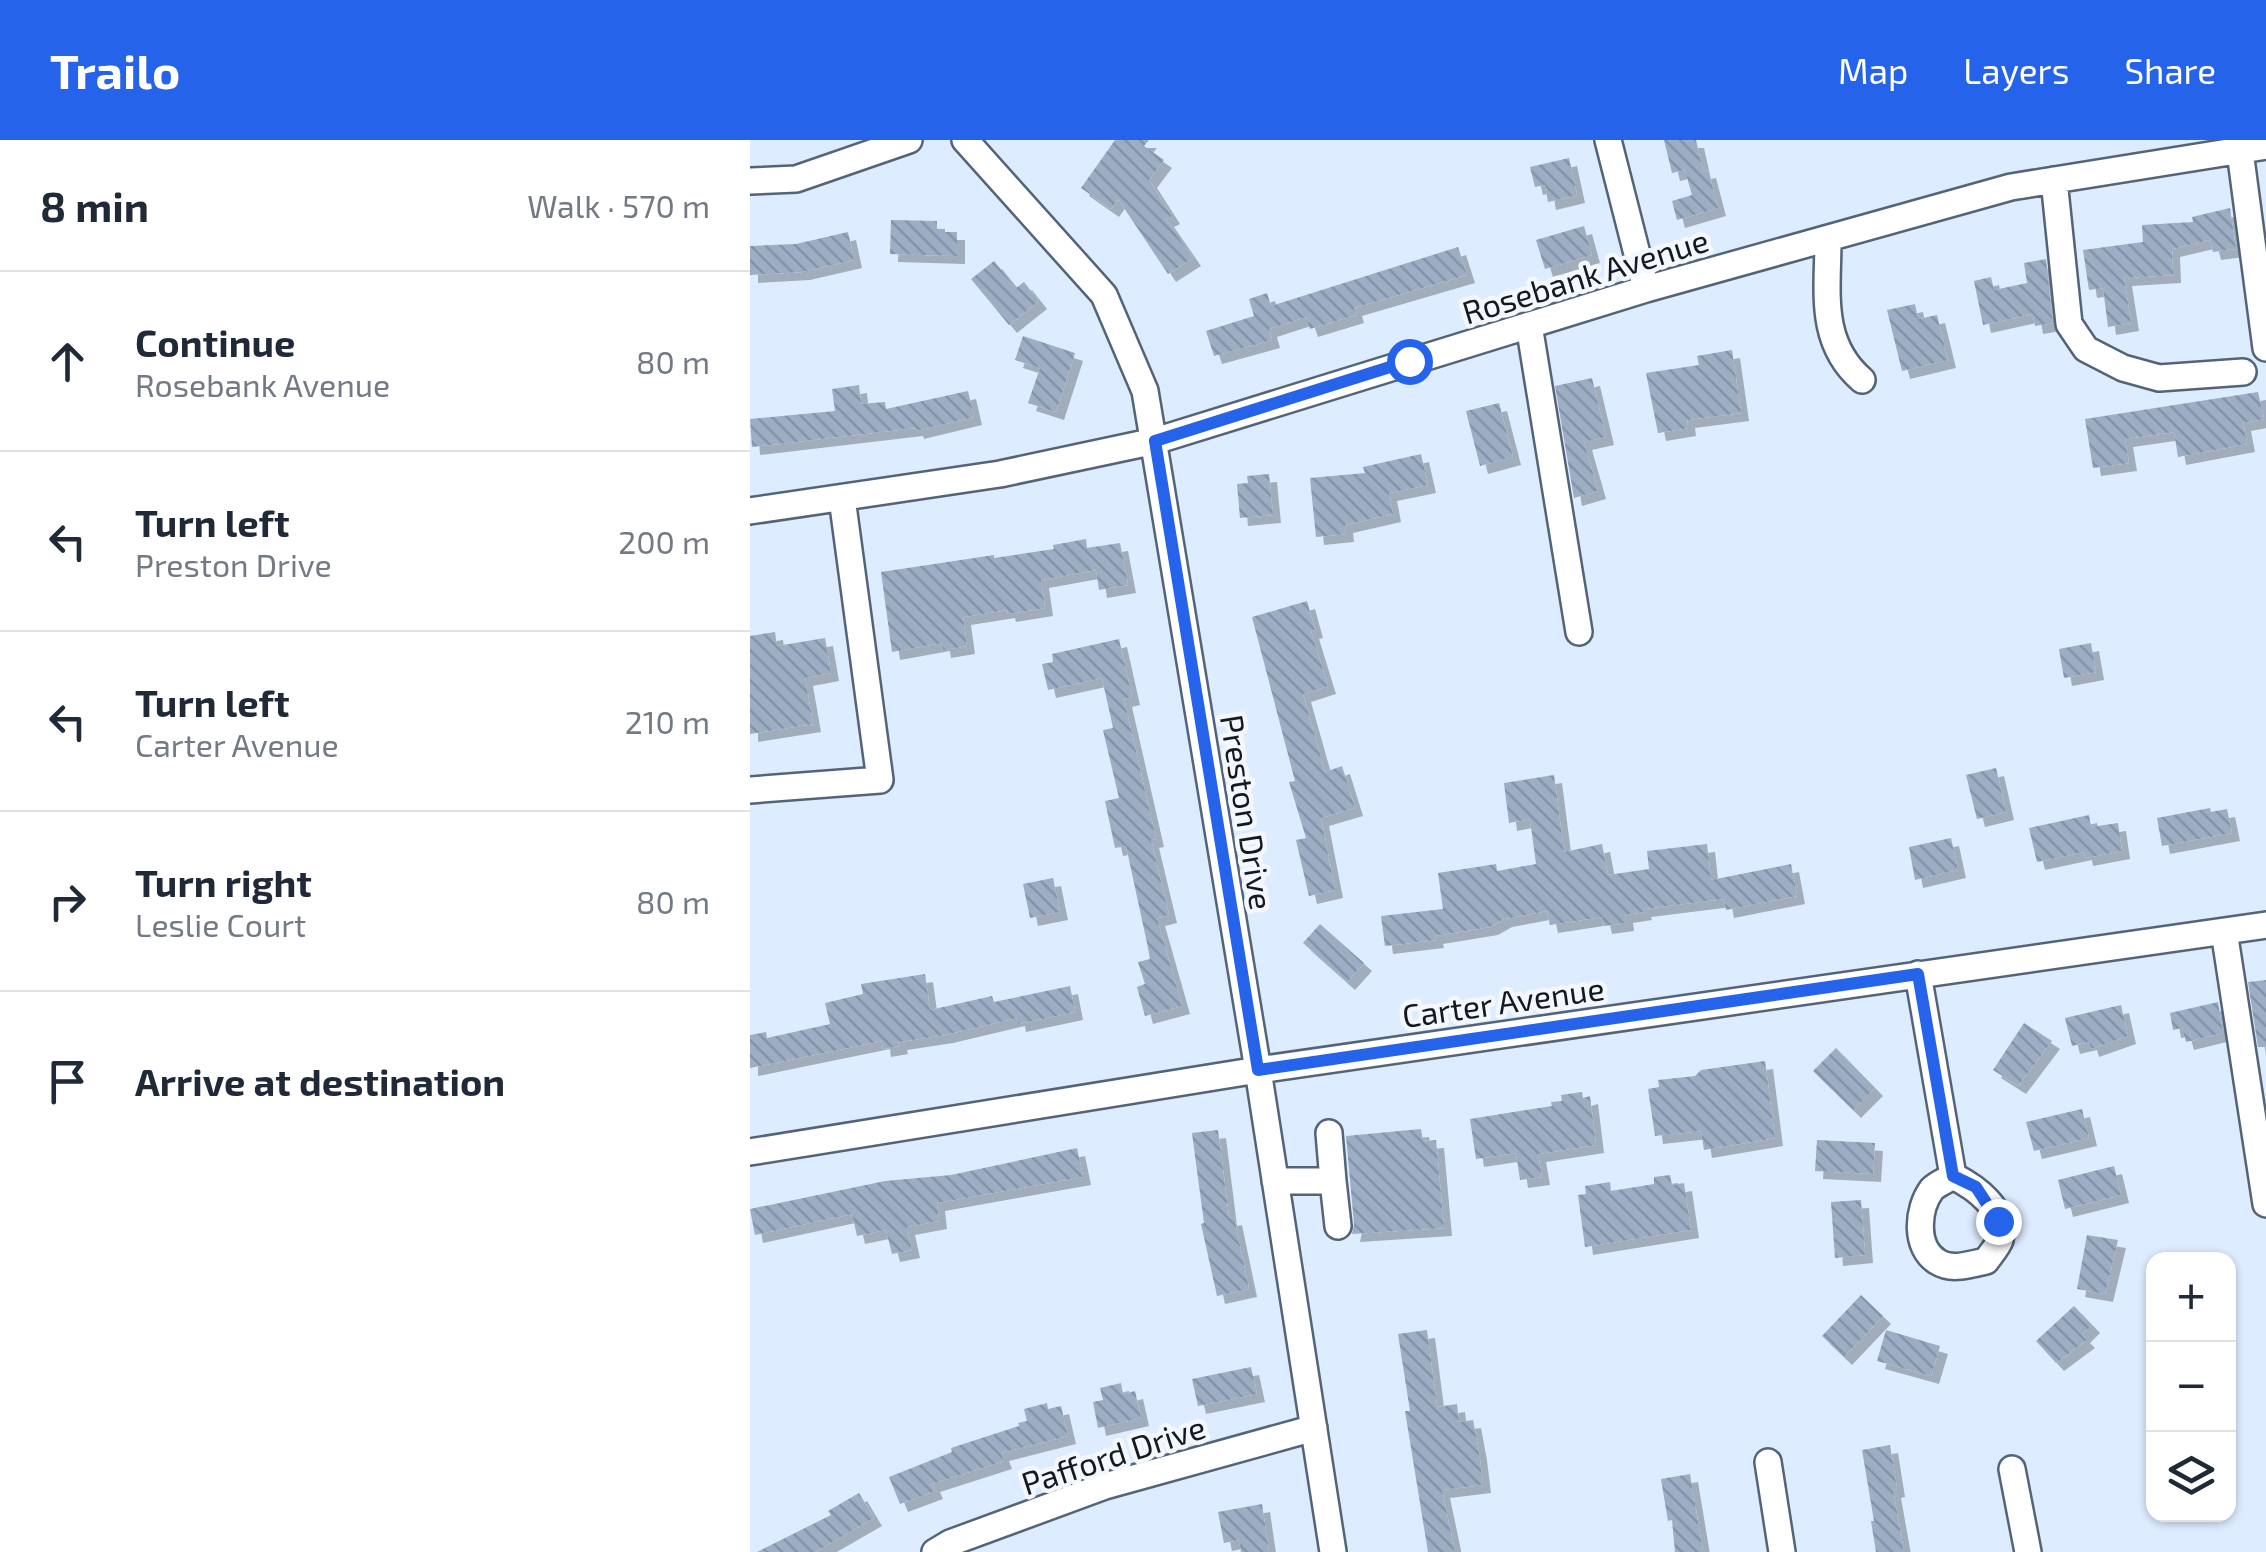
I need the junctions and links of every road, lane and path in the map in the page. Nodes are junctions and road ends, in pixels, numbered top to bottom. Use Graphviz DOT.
graph roads {
  1 [pos="910,140"];
  2 [pos="964,140"];
  3 [pos="1608,140"];
  4 [pos="2266,146"];
  5 [pos="2240,150"];
  6 [pos="2054,180"];
  7 [pos="750,181"];
  8 [pos="1828,238"];
  9 [pos="1646,289"];
  10 [pos="1529,325"];
  11 [pos="2266,348"];
  12 [pos="2243,372"];
  13 [pos="1862,380"];
  14 [pos="1155,441"];
  15 [pos="842,498"];
  16 [pos="750,511"];
  17 [pos="1579,632"];
  18 [pos="750,790"];
  19 [pos="2266,925"];
  20 [pos="2224,931"];
  21 [pos="1918,974"];
  22 [pos="1258,1070"];
  23 [pos="1329,1133"];
  24 [pos="2261,1145"];
  25 [pos="750,1152"];
  26 [pos="1953,1176"];
  27 [pos="1275,1181"];
  28 [pos="1333,1181"];
  29 [pos="2266,1204"];
  30 [pos="1338,1226"];
  31 [pos="1314,1428"];
  32 [pos="1768,1462"];
  33 [pos="2012,1470"];
  34 [pos="934,1552"];
  35 [pos="1333,1552"];
  36 [pos="1782,1552"];
  37 [pos="2028,1552"];
  1 -- 7 [label="street"];
  2 -- 14 [label="street, Preston Drive"];
  3 -- 9 [label="street"];
  4 -- 5 [label="street, Rosebank Avenue"];
  5 -- 6 [label="street, Rosebank Avenue"];
  5 -- 11 [label="street"];
  6 -- 8 [label="street, Rosebank Avenue"];
  6 -- 12 [label="street"];
  8 -- 9 [label="street, Rosebank Avenue"];
  8 -- 13 [label="street"];
  9 -- 10 [label="street, Rosebank Avenue"];
  10 -- 14 [label="street, Rosebank Avenue"];
  10 -- 17 [label="street"];
  14 -- 15 [label="street, Rosebank Avenue"];
  14 -- 22 [label="street, Preston Drive"];
  15 -- 16 [label="street, Rosebank Avenue"];
  15 -- 18 [label="street"];
  19 -- 20 [label="street, Carter Avenue"];
  20 -- 21 [label="street, Carter Avenue"];
  20 -- 24 [label="street"];
  21 -- 22 [label="street, Carter Avenue"];
  21 -- 26 [label="street"];
  22 -- 25 [label="street, Carter Avenue"];
  22 -- 27 [label="street, Preston Drive"];
  23 -- 28 [label="street"];
  24 -- 29 [label="street"];
  27 -- 28 [label="street"];
  27 -- 31 [label="street, Preston Drive"];
  28 -- 30 [label="street"];
  31 -- 34 [label="street, Pafford Drive"];
  31 -- 35 [label="street, Preston Drive"];
  32 -- 36 [label="street"];
  33 -- 37 [label="street"];
}
